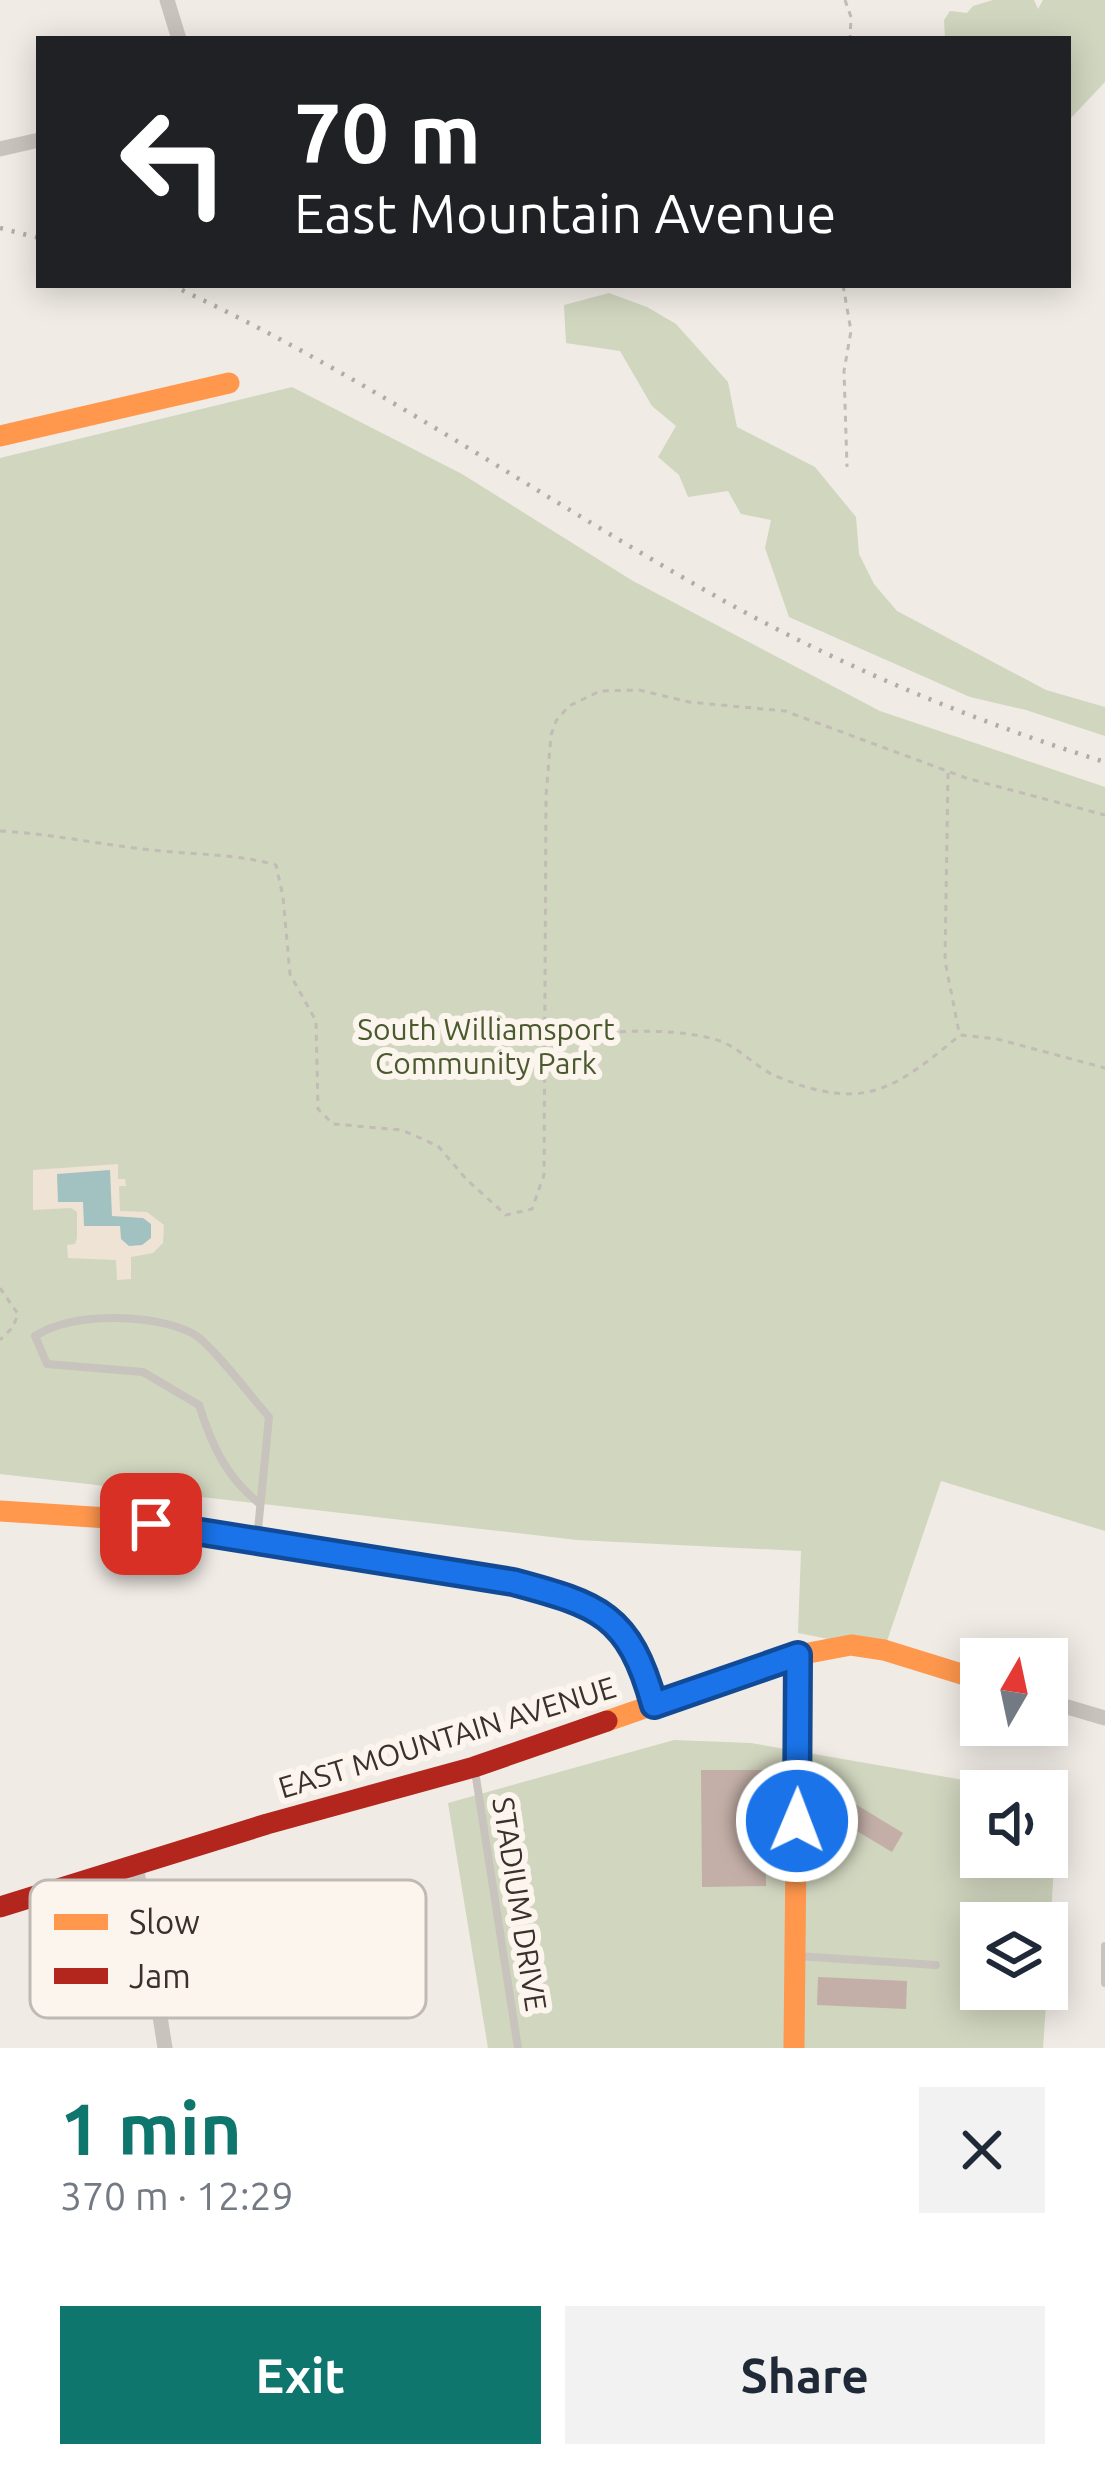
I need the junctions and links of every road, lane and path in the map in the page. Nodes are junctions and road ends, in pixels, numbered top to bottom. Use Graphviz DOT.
graph roads {
  1 [pos="167,0"];
  2 [pos="845,0"];
  3 [pos="178,36"];
  4 [pos="850,36"];
  5 [pos="36,141"];
  6 [pos="0,149"];
  7 [pos="844,288"];
  8 [pos="229,383"];
  9 [pos="0,436"];
  10 [pos="847,467"];
  11 [pos="948,771"];
  12 [pos="1105,815"];
  13 [pos="0,831"];
  14 [pos="547,1035"];
  15 [pos="960,1035"];
  16 [pos="1105,1068"];
  17 [pos="0,1288"];
  18 [pos="0,1340"];
  19 [pos="260,1504"];
  20 [pos="0,1511"];
  21 [pos="256,1541"];
  22 [pos="798,1655"];
  23 [pos="960,1674"];
  24 [pos="654,1705"];
  25 [pos="1068,1707"];
  26 [pos="1105,1718"];
  27 [pos="474,1767"];
  28 [pos="136,1864"];
  29 [pos="85,1880"];
  30 [pos="139,1880"];
  31 [pos="30,1898"];
  32 [pos="0,1907"];
  33 [pos="1105,1946"];
  34 [pos="796,1956"];
  35 [pos="936,1965"];
  36 [pos="1105,1983"];
  37 [pos="160,2018"];
  38 [pos="165,2048"];
  39 [pos="518,2048"];
  40 [pos="794,2048"];
  1 -- 3 [label="street"];
  2 -- 4 [label="path"];
  5 -- 6 [label="street"];
  7 -- 10 [label="path"];
  8 -- 9 [label="street"];
  11 -- 12 [label="path"];
  11 -- 14 [label="path"];
  11 -- 15 [label="path"];
  13 -- 14 [label="path"];
  14 -- 15 [label="path"];
  15 -- 16 [label="path"];
  17 -- 18 [label="path"];
  19 -- 19 [label="lane"];
  19 -- 21 [label="lane"];
  20 -- 21 [label="street"];
  21 -- 24 [label="street"];
  22 -- 23 [label="street, EAST MOUNTAIN AVENUE"];
  22 -- 24 [label="street, EAST MOUNTAIN AVENUE"];
  22 -- 34 [label="street"];
  24 -- 27 [label="street, EAST MOUNTAIN AVENUE"];
  25 -- 26 [label="street"];
  27 -- 28 [label="street, EAST MOUNTAIN AVENUE"];
  27 -- 39 [label="lane, STADIUM DRIVE"];
  28 -- 29 [label="street, EAST MOUNTAIN AVENUE"];
  28 -- 30 [label="street"];
  31 -- 32 [label="street, EAST MOUNTAIN AVENUE"];
  33 -- 36 [label="lane"];
  34 -- 35 [label="lane"];
  34 -- 40 [label="street"];
  37 -- 38 [label="street"];
}
